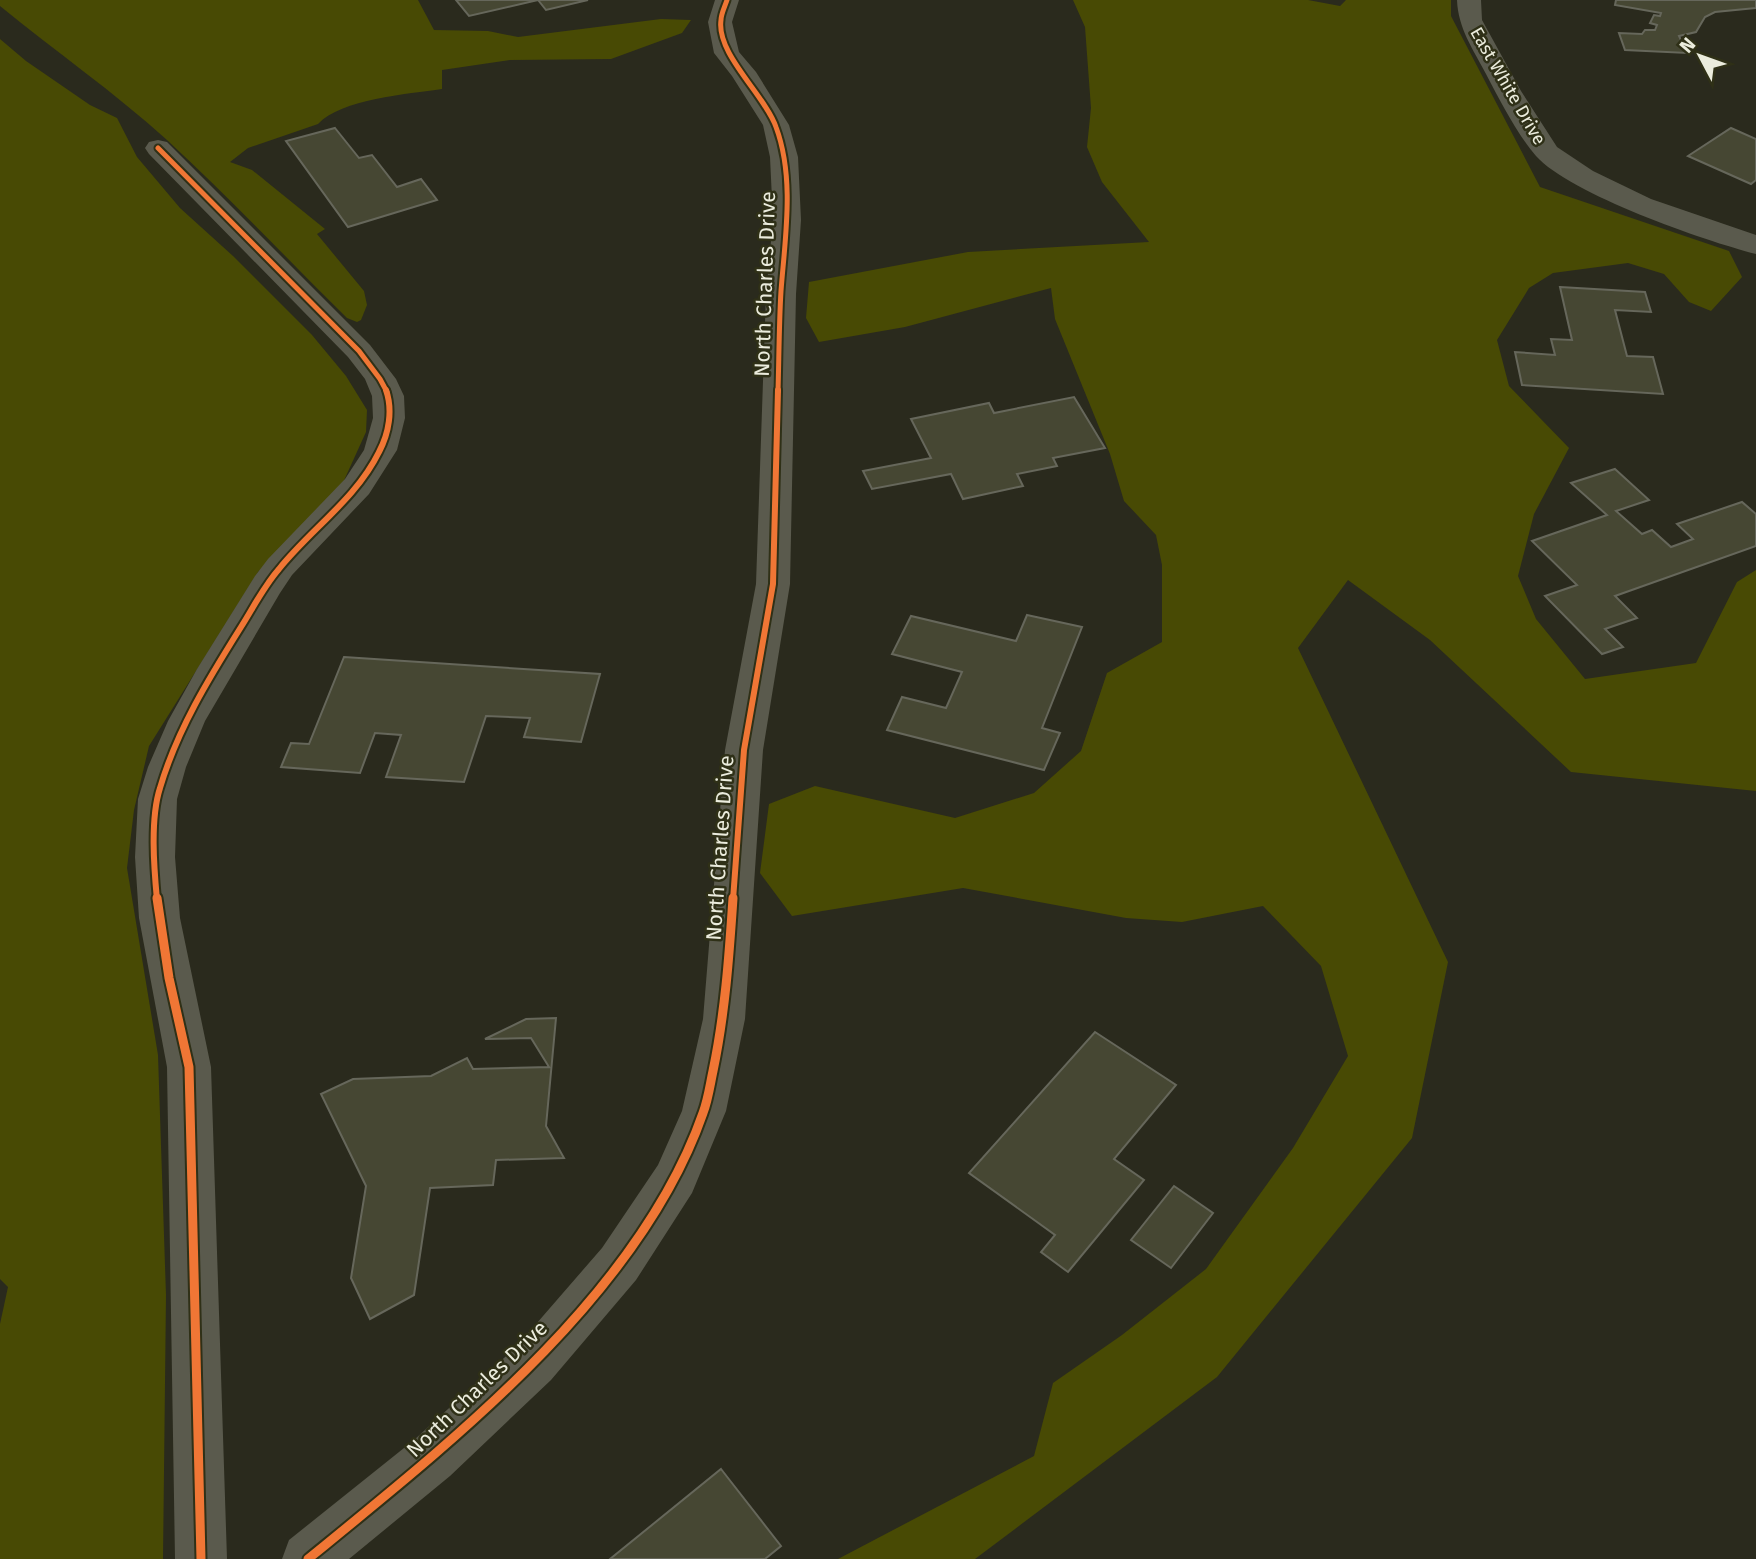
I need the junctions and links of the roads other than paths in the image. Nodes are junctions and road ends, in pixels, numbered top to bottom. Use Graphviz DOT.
graph roads {
  1 [pos="727,0"];
  2 [pos="1469,0"];
  3 [pos="158,148"];
  4 [pos="1756,245"];
  5 [pos="201,1559"];
  6 [pos="307,1559"];
  1 -- 6 [label="street, North Charles Drive"];
  2 -- 4 [label="street, East White Drive"];
  3 -- 5 [label="street"];
}
